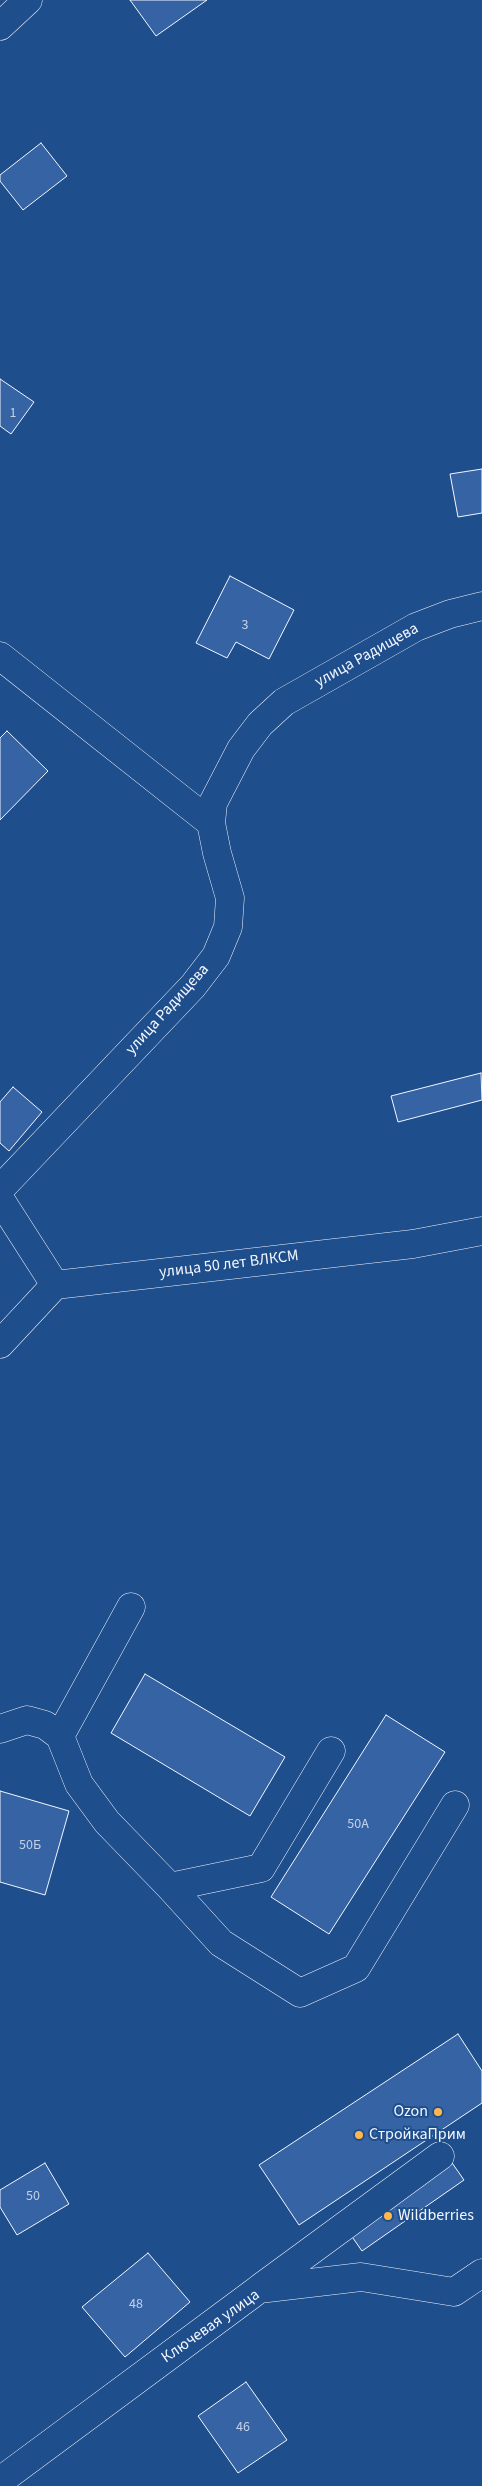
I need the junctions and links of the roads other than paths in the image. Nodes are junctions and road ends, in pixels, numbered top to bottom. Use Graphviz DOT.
graph roads {
  1 [pos="28,0"];
  2 [pos="0,26"];
  3 [pos="482,606"];
  4 [pos="0,656"];
  5 [pos="211,823"];
  6 [pos="0,1189"];
  7 [pos="0,1198"];
  8 [pos="482,1231"];
  9 [pos="55,1285"];
  10 [pos="0,1344"];
  11 [pos="131,1607"];
  12 [pos="0,1729"];
  13 [pos="60,1736"];
  14 [pos="331,1751"];
  15 [pos="454,1805"];
  16 [pos="170,1887"];
  17 [pos="440,2156"];
  18 [pos="482,2274"];
  19 [pos="258,2289"];
  20 [pos="0,2480"];
  1 -- 2 [label="street"];
  3 -- 5 [label="street, улица Радищева"];
  4 -- 5 [label="street"];
  5 -- 6 [label="street, улица Радищева"];
  7 -- 9 [label="street"];
  8 -- 9 [label="street, улица 50 лет ВЛКСМ"];
  9 -- 10 [label="street"];
  11 -- 13 [label="street"];
  12 -- 13 [label="street"];
  13 -- 16 [label="street"];
  14 -- 16 [label="street"];
  15 -- 16 [label="street"];
  17 -- 19 [label="street"];
  18 -- 19 [label="street, Ключевая улица"];
  19 -- 20 [label="street, Ключевая улица"];
}
